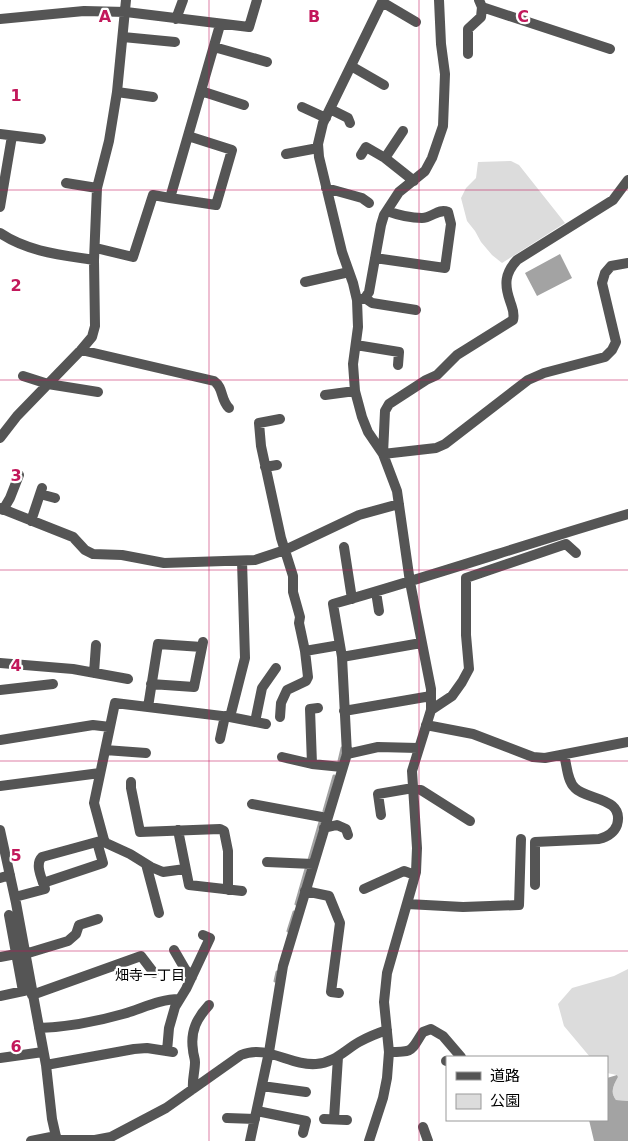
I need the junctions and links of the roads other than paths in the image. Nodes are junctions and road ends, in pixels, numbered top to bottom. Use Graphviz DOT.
graph roads {
  1 [pos="80,0"];
  2 [pos="126,0"];
  3 [pos="183,0"];
  4 [pos="257,0"];
  5 [pos="438,0"];
  6 [pos="383,1"];
  7 [pos="480,3"];
  8 [pos="80,12"];
  9 [pos="126,12"];
  10 [pos="176,19"];
  11 [pos="0,20"];
  12 [pos="416,22"];
  13 [pos="220,25"];
  14 [pos="123,37"];
  15 [pos="175,42"];
  16 [pos="214,47"];
  17 [pos="610,49"];
  18 [pos="468,54"];
  19 [pos="267,62"];
  20 [pos="351,66"];
  21 [pos="384,85"];
  22 [pos="201,91"];
  23 [pos="117,92"];
  24 [pos="153,97"];
  25 [pos="244,105"];
  26 [pos="302,107"];
  27 [pos="328,113"];
  28 [pos="350,123"];
  29 [pos="403,131"];
  30 [pos="0,134"];
  31 [pos="12,136"];
  32 [pos="188,136"];
  33 [pos="41,139"];
  34 [pos="318,148"];
  35 [pos="286,154"];
  36 [pos="360,155"];
  37 [pos="385,158"];
  38 [pos="628,180"];
  39 [pos="414,181"];
  40 [pos="66,183"];
  41 [pos="97,188"];
  42 [pos="326,188"];
  43 [pos="170,198"];
  44 [pos="369,203"];
  45 [pos="0,207"];
  46 [pos="387,211"];
  47 [pos="0,233"];
  48 [pos="96,248"];
  49 [pos="375,258"];
  50 [pos="94,260"];
  51 [pos="628,263"];
  52 [pos="348,272"];
  53 [pos="305,282"];
  54 [pos="361,299"];
  55 [pos="416,310"];
  56 [pos="356,345"];
  57 [pos="81,350"];
  58 [pos="398,365"];
  59 [pos="23,376"];
  60 [pos="48,384"];
  61 [pos="355,391"];
  62 [pos="98,392"];
  63 [pos="325,395"];
  64 [pos="229,408"];
  65 [pos="280,420"];
  66 [pos="0,438"];
  67 [pos="383,454"];
  68 [pos="278,465"];
  69 [pos="266,467"];
  70 [pos="19,475"];
  71 [pos="55,498"];
  72 [pos="399,504"];
  73 [pos="2,509"];
  74 [pos="628,514"];
  75 [pos="31,521"];
  76 [pos="344,547"];
  77 [pos="285,550"];
  78 [pos="576,553"];
  79 [pos="242,561"];
  80 [pos="410,582"];
  81 [pos="376,592"];
  82 [pos="352,598"];
  83 [pos="379,611"];
  84 [pos="422,643"];
  85 [pos="96,645"];
  86 [pos="340,645"];
  87 [pos="305,651"];
  88 [pos="342,657"];
  89 [pos="0,663"];
  90 [pos="276,668"];
  91 [pos="94,673"];
  92 [pos="128,679"];
  93 [pos="53,684"];
  94 [pos="151,684"];
  95 [pos="0,690"];
  96 [pos="431,696"];
  97 [pos="148,707"];
  98 [pos="318,708"];
  99 [pos="431,710"];
  100 [pos="344,711"];
  101 [pos="227,717"];
  102 [pos="280,717"];
  103 [pos="255,722"];
  104 [pos="266,724"];
  105 [pos="426,725"];
  106 [pos="110,726"];
  107 [pos="220,739"];
  108 [pos="0,740"];
  109 [pos="628,742"];
  110 [pos="418,748"];
  111 [pos="105,750"];
  112 [pos="146,753"];
  113 [pos="347,754"];
  114 [pos="564,755"];
  115 [pos="282,756"];
  116 [pos="312,764"];
  117 [pos="342,767"];
  118 [pos="100,773"];
  119 [pos="131,782"];
  120 [pos="0,786"];
  121 [pos="413,788"];
  122 [pos="252,804"];
  123 [pos="382,815"];
  124 [pos="327,818"];
  125 [pos="470,821"];
  126 [pos="324,828"];
  127 [pos="178,830"];
  128 [pos="0,832"];
  129 [pos="348,835"];
  130 [pos="521,839"];
  131 [pos="100,841"];
  132 [pos="267,862"];
  133 [pos="146,864"];
  134 [pos="313,864"];
  135 [pos="185,868"];
  136 [pos="415,875"];
  137 [pos="5,876"];
  138 [pos="43,883"];
  139 [pos="535,885"];
  140 [pos="228,890"];
  141 [pos="364,890"];
  142 [pos="242,891"];
  143 [pos="305,891"];
  144 [pos="15,897"];
  145 [pos="407,904"];
  146 [pos="159,913"];
  147 [pos="9,915"];
  148 [pos="98,919"];
  149 [pos="203,935"];
  150 [pos="174,950"];
  151 [pos="21,954"];
  152 [pos="0,957"];
  153 [pos="154,973"];
  154 [pos="192,977"];
  155 [pos="29,992"];
  156 [pos="340,993"];
  157 [pos="0,996"];
  158 [pos="179,999"];
  159 [pos="209,1005"];
  160 [pos="39,1028"];
  161 [pos="388,1030"];
  162 [pos="43,1052"];
  163 [pos="269,1052"];
  164 [pos="389,1052"];
  165 [pos="460,1056"];
  166 [pos="338,1057"];
  167 [pos="0,1058"];
  168 [pos="46,1065"];
  169 [pos="262,1086"];
  170 [pos="192,1089"];
  171 [pos="306,1092"];
  172 [pos="256,1115"];
  173 [pos="227,1118"];
  174 [pos="347,1120"];
  175 [pos="423,1127"];
  176 [pos="304,1133"];
  177 [pos="57,1139"];
  178 [pos="103,1140"];
  179 [pos="31,1141"];
  180 [pos="250,1141"];
  181 [pos="368,1141"];
  182 [pos="428,1141"];
  1 -- 8 [label="street"];
  2 -- 9 [label="street"];
  3 -- 10 [label="street"];
  4 -- 13 [label="street"];
  5 -- 39 [label="street"];
  6 -- 12 [label="street"];
  6 -- 20 [label="street"];
  7 -- 17 [label="street"];
  7 -- 18 [label="street"];
  8 -- 9 [label="street"];
  8 -- 11 [label="street"];
  9 -- 10 [label="street"];
  9 -- 14 [label="street"];
  10 -- 13 [label="street"];
  13 -- 16 [label="street"];
  14 -- 15 [label="street"];
  14 -- 23 [label="street"];
  16 -- 19 [label="street"];
  16 -- 22 [label="street"];
  20 -- 21 [label="street"];
  20 -- 27 [label="street"];
  22 -- 25 [label="street"];
  22 -- 32 [label="street"];
  23 -- 24 [label="street"];
  23 -- 41 [label="street"];
  26 -- 27 [label="street"];
  27 -- 28 [label="street"];
  27 -- 34 [label="street"];
  29 -- 37 [label="street"];
  30 -- 31 [label="street"];
  31 -- 33 [label="street"];
  31 -- 45 [label="street"];
  32 -- 43 [label="street"];
  32 -- 43 [label="street"];
  34 -- 35 [label="street"];
  34 -- 42 [label="street"];
  36 -- 37 [label="street"];
  37 -- 39 [label="street"];
  38 -- 67 [label="street"];
  39 -- 46 [label="street"];
  40 -- 41 [label="street"];
  41 -- 48 [label="street"];
  42 -- 44 [label="street"];
  42 -- 52 [label="street"];
  43 -- 48 [label="street"];
  46 -- 49 [label="street"];
  46 -- 49 [label="street"];
  47 -- 50 [label="street"];
  48 -- 50 [label="street"];
  49 -- 54 [label="street"];
  50 -- 57 [label="street"];
  51 -- 67 [label="street"];
  52 -- 53 [label="street"];
  52 -- 54 [label="street"];
  54 -- 55 [label="street"];
  54 -- 56 [label="street"];
  56 -- 58 [label="street"];
  56 -- 61 [label="street"];
  57 -- 60 [label="street"];
  57 -- 64 [label="street"];
  59 -- 60 [label="street"];
  60 -- 62 [label="street"];
  60 -- 66 [label="street"];
  61 -- 63 [label="street"];
  61 -- 67 [label="street"];
  65 -- 69 [label="street"];
  67 -- 72 [label="street"];
  68 -- 69 [label="street"];
  69 -- 77 [label="street"];
  70 -- 73 [label="street"];
  71 -- 75 [label="street"];
  72 -- 77 [label="street"];
  72 -- 80 [label="street"];
  73 -- 75 [label="street"];
  74 -- 80 [label="street"];
  75 -- 79 [label="street"];
  76 -- 82 [label="street"];
  77 -- 79 [label="street"];
  77 -- 87 [label="street"];
  78 -- 99 [label="street"];
  79 -- 101 [label="street"];
  80 -- 81 [label="street"];
  80 -- 84 [label="street"];
  81 -- 82 [label="street"];
  81 -- 83 [label="street"];
  82 -- 86 [label="street"];
  84 -- 88 [label="street"];
  84 -- 96 [label="street"];
  85 -- 91 [label="street"];
  86 -- 87 [label="street"];
  86 -- 88 [label="street"];
  87 -- 102 [label="street"];
  88 -- 100 [label="street"];
  89 -- 91 [label="street"];
  90 -- 103 [label="street"];
  91 -- 92 [label="street"];
  93 -- 95 [label="street"];
  94 -- 94 [label="street"];
  94 -- 97 [label="street"];
  96 -- 99 [label="street"];
  96 -- 100 [label="street"];
  97 -- 101 [label="street"];
  97 -- 106 [label="street"];
  98 -- 116 [label="street"];
  99 -- 105 [label="street"];
  100 -- 113 [label="street"];
  101 -- 103 [label="street"];
  101 -- 107 [label="street"];
  103 -- 104 [label="street"];
  105 -- 110 [label="street"];
  105 -- 114 [label="street"];
  106 -- 108 [label="street"];
  106 -- 111 [label="street"];
  109 -- 114 [label="street"];
  110 -- 113 [label="street"];
  110 -- 121 [label="street"];
  111 -- 112 [label="street"];
  111 -- 118 [label="street"];
  113 -- 117 [label="street"];
  114 -- 139 [label="street"];
  115 -- 116 [label="street"];
  116 -- 117 [label="street"];
  117 -- 124 [label="street"];
  118 -- 120 [label="street"];
  118 -- 131 [label="street"];
  119 -- 127 [label="street"];
  121 -- 123 [label="street"];
  121 -- 125 [label="street"];
  121 -- 136 [label="street"];
  122 -- 124 [label="street"];
  124 -- 126 [label="street"];
  126 -- 129 [label="street"];
  126 -- 134 [label="street"];
  127 -- 135 [label="street"];
  127 -- 140 [label="street"];
  128 -- 137 [label="street"];
  130 -- 145 [label="street"];
  131 -- 133 [label="street"];
  131 -- 138 [label="street"];
  131 -- 138 [label="street"];
  132 -- 134 [label="street"];
  133 -- 135 [label="street"];
  133 -- 146 [label="street"];
  134 -- 143 [label="street"];
  135 -- 140 [label="street"];
  136 -- 141 [label="street"];
  136 -- 145 [label="street"];
  137 -- 144 [label="street"];
  138 -- 144 [label="street"];
  140 -- 142 [label="street"];
  143 -- 156 [label="street"];
  143 -- 163 [label="street"];
  144 -- 147 [label="street"];
  145 -- 161 [label="street"];
  147 -- 151 [label="street"];
  148 -- 151 [label="street"];
  149 -- 154 [label="street"];
  150 -- 154 [label="street"];
  151 -- 152 [label="street"];
  151 -- 155 [label="street"];
  153 -- 155 [label="street"];
  154 -- 158 [label="street"];
  155 -- 157 [label="street"];
  155 -- 160 [label="street"];
  158 -- 160 [label="street"];
  158 -- 168 [label="street"];
  159 -- 170 [label="street"];
  160 -- 162 [label="street"];
  161 -- 164 [label="street"];
  161 -- 166 [label="street"];
  162 -- 167 [label="street"];
  162 -- 168 [label="street"];
  163 -- 166 [label="street"];
  163 -- 169 [label="street"];
  163 -- 170 [label="street"];
  164 -- 165 [label="street"];
  164 -- 181 [label="street"];
  166 -- 174 [label="street"];
  168 -- 177 [label="street"];
  169 -- 171 [label="street"];
  169 -- 172 [label="street"];
  170 -- 178 [label="street"];
  172 -- 173 [label="street"];
  172 -- 176 [label="street"];
  172 -- 180 [label="street"];
  175 -- 182 [label="street"];
  177 -- 178 [label="street"];
  177 -- 179 [label="street"];
}
